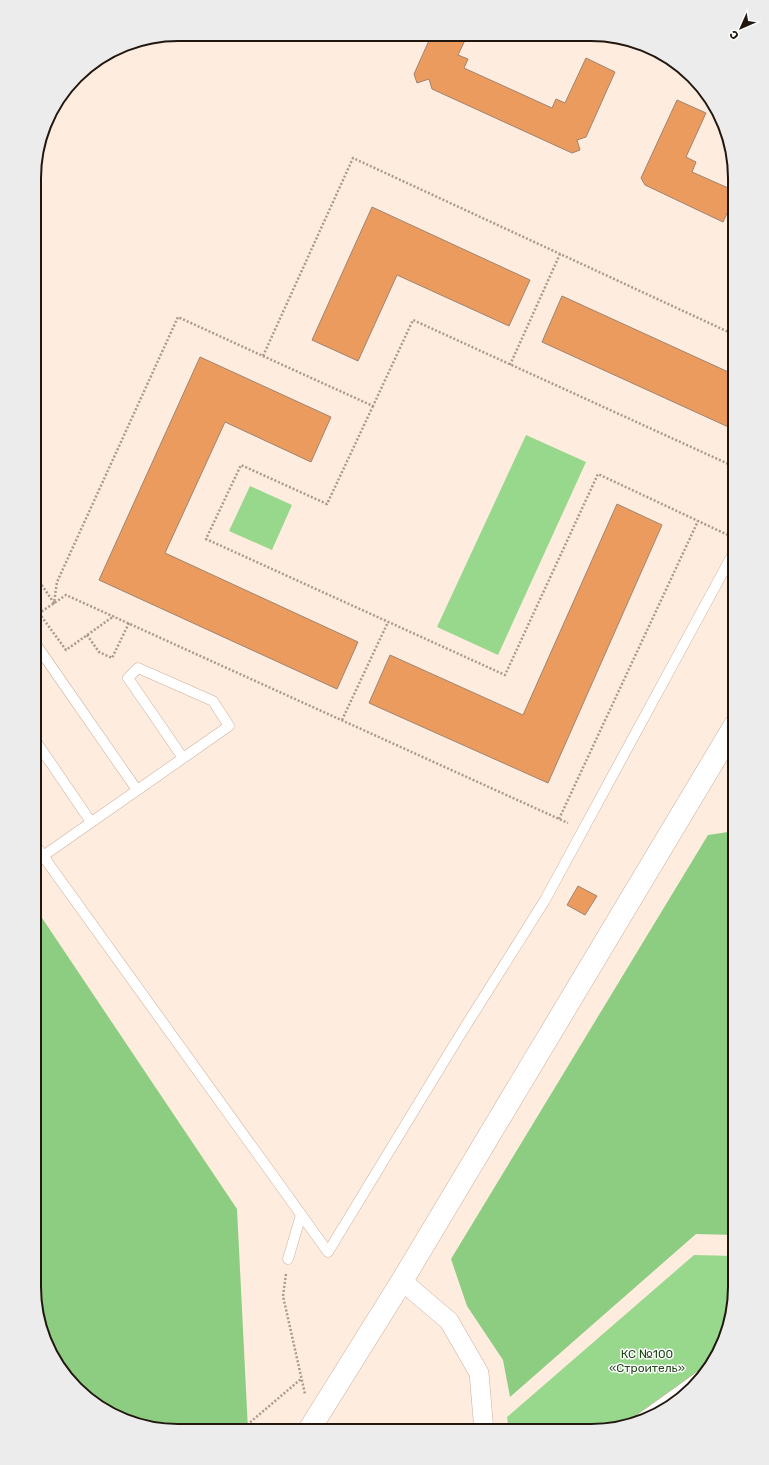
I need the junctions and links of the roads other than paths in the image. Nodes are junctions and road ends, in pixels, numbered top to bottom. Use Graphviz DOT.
graph roads {
  1 [pos="728,563"];
  2 [pos="41,652"];
  3 [pos="728,737"];
  4 [pos="41,749"];
  5 [pos="183,758"];
  6 [pos="136,790"];
  7 [pos="91,822"];
  8 [pos="41,853"];
  9 [pos="43,856"];
  10 [pos="299,1212"];
  11 [pos="288,1259"];
  12 [pos="402,1281"];
  13 [pos="684,1388"];
  14 [pos="658,1406"];
  15 [pos="313,1424"];
  16 [pos="483,1424"];
  1 -- 10 [label="lane"];
  2 -- 6 [label="lane"];
  3 -- 12 [label="main road"];
  4 -- 7 [label="lane"];
  5 -- 5 [label="lane"];
  5 -- 6 [label="lane"];
  6 -- 7 [label="lane"];
  7 -- 9 [label="lane"];
  8 -- 9 [label="lane"];
  9 -- 10 [label="lane"];
  10 -- 11 [label="lane"];
  12 -- 15 [label="main road"];
  12 -- 16 [label="street"];
  13 -- 14 [label="lane"];
}
